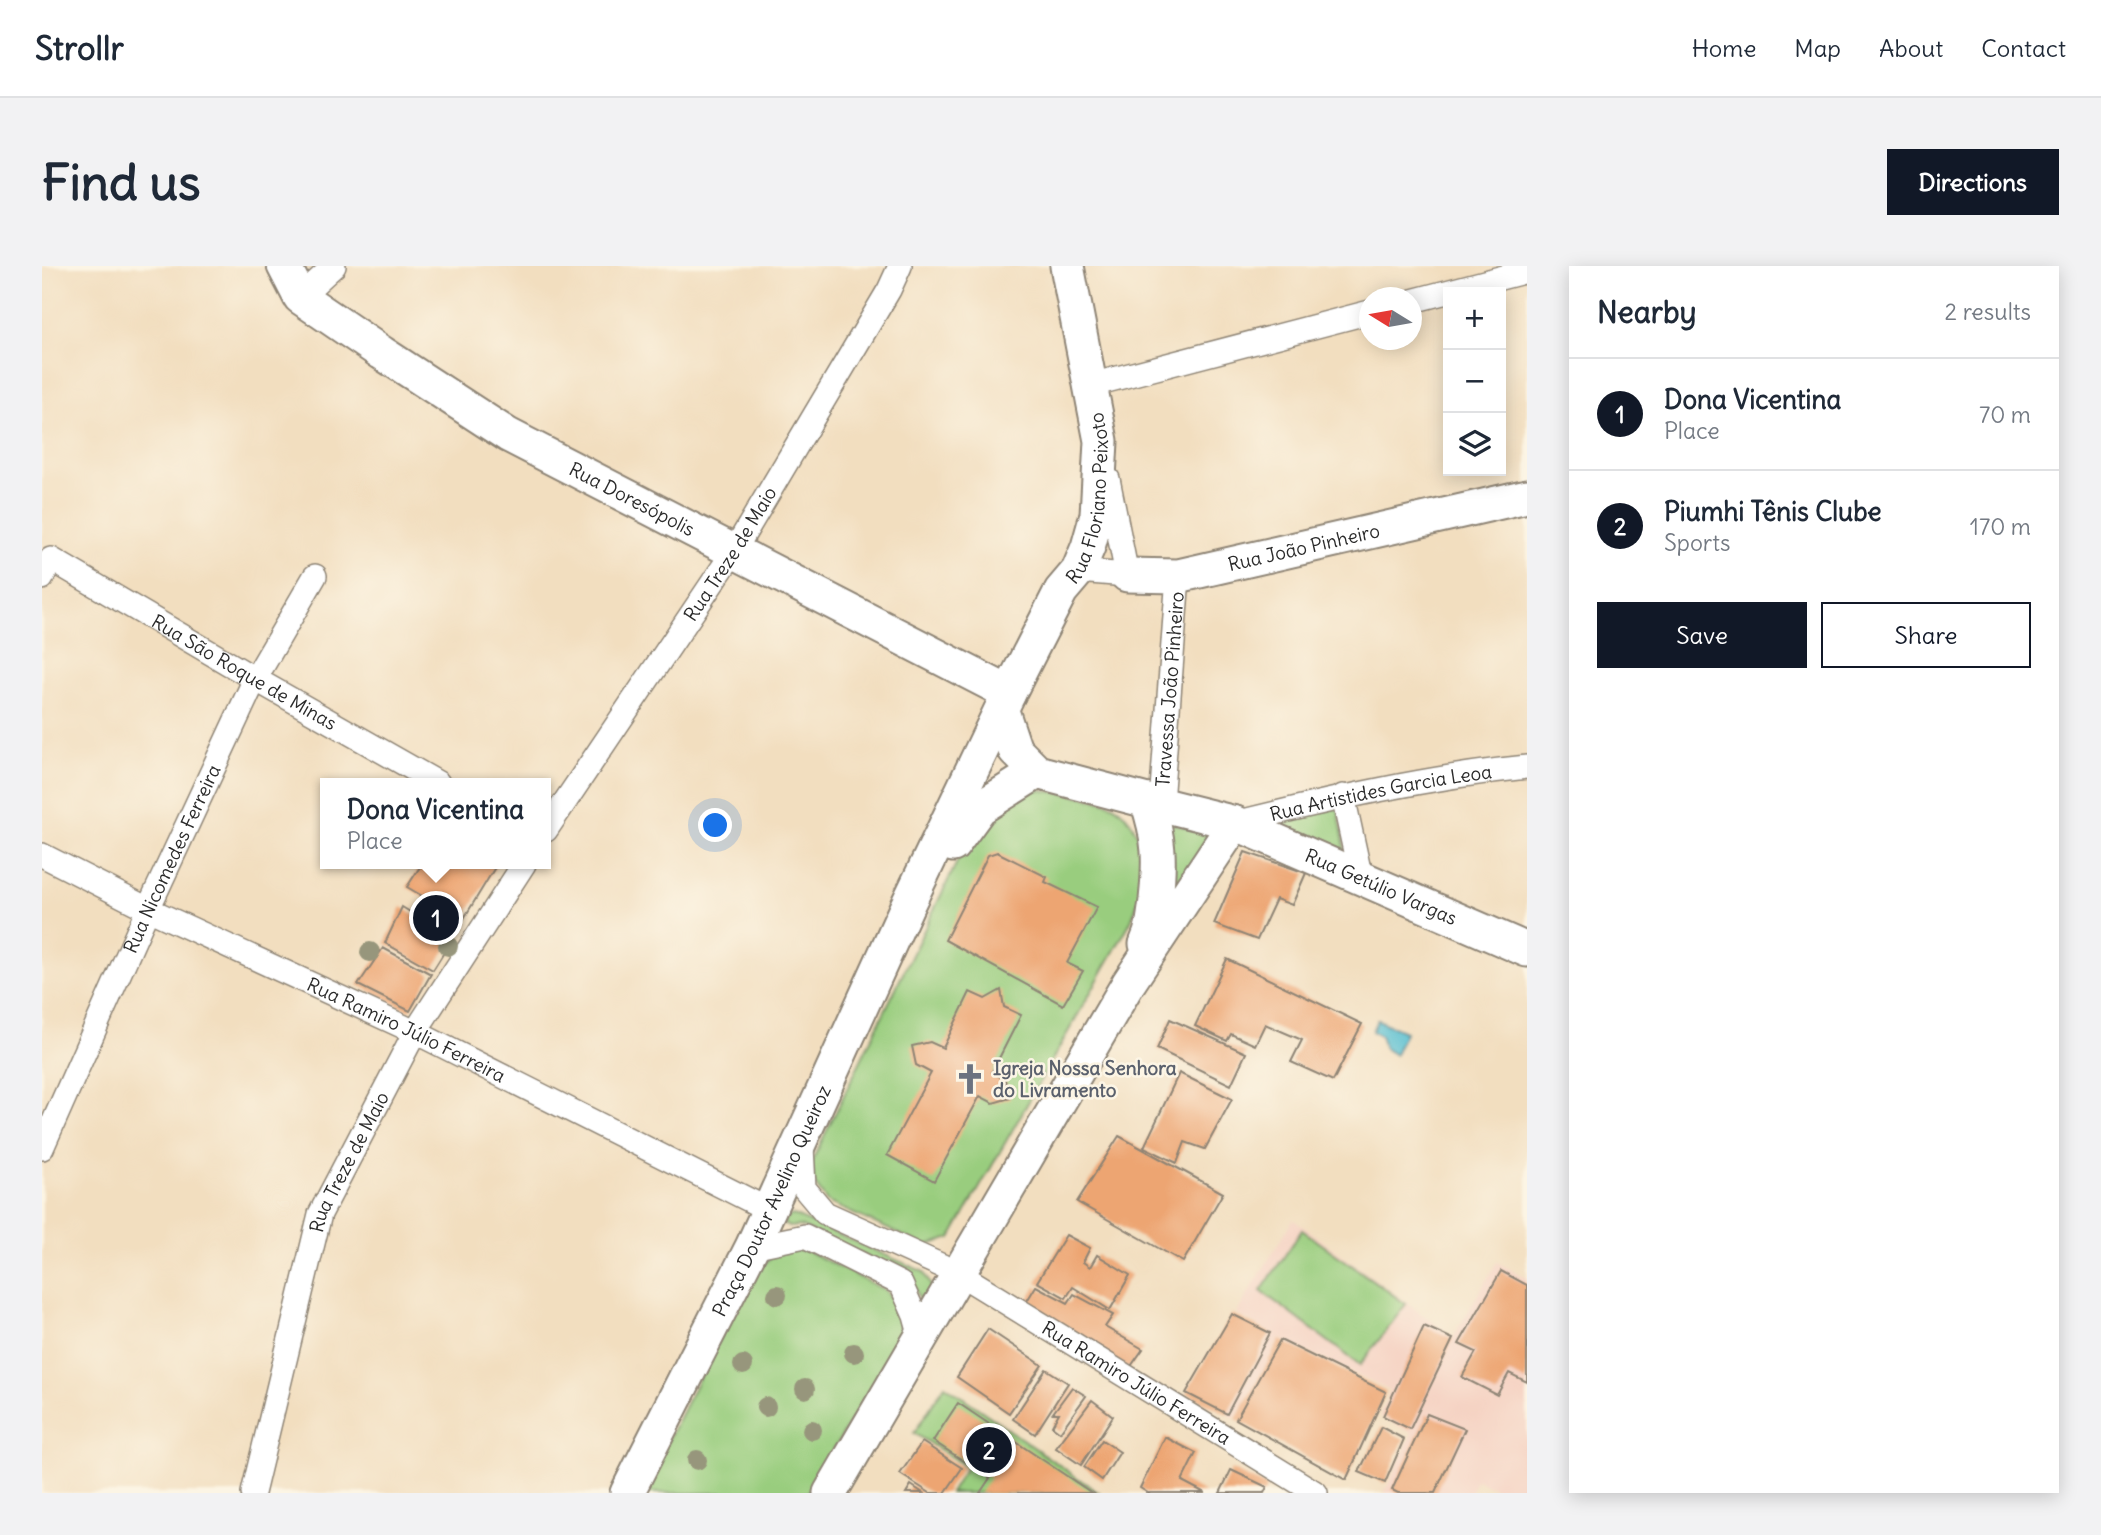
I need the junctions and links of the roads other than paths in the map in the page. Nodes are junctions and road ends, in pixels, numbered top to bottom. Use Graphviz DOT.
graph roads {
  1 [pos="284,266"];
  2 [pos="334,266"];
  3 [pos="900,266"];
  4 [pos="1067,266"];
  5 [pos="1527,271"];
  6 [pos="300,297"];
  7 [pos="1422,298"];
  8 [pos="1359,315"];
  9 [pos="1091,385"];
  10 [pos="1101,441"];
  11 [pos="1527,496"];
  12 [pos="734,551"];
  13 [pos="1083,559"];
  14 [pos="1124,561"];
  15 [pos="46,568"];
  16 [pos="315,576"];
  17 [pos="1178,576"];
  18 [pos="254,679"];
  19 [pos="1005,702"];
  20 [pos="1527,767"];
  21 [pos="1037,772"];
  22 [pos="430,778"];
  23 [pos="1343,796"];
  24 [pos="1154,802"];
  25 [pos="551,823"];
  26 [pos="1235,823"];
  27 [pos="42,855"];
  28 [pos="521,869"];
  29 [pos="1361,879"];
  30 [pos="907,906"];
  31 [pos="148,909"];
  32 [pos="1527,950"];
  33 [pos="1128,984"];
  34 [pos="415,1032"];
  35 [pos="802,1140"];
  36 [pos="42,1148"];
  37 [pos="769,1210"];
  38 [pos="765,1245"];
  39 [pos="958,1273"];
  40 [pos="921,1338"];
  41 [pos="253,1493"];
  42 [pos="627,1493"];
  43 [pos="830,1493"];
  44 [pos="1315,1493"];
  1 -- 6 [label="main road, Rua Doresópolis"];
  2 -- 6 [label="street"];
  3 -- 12 [label="street, Rua Treze de Maio"];
  4 -- 9 [label="main road, Rua Floriano Peixoto"];
  5 -- 7 [label="street"];
  6 -- 12 [label="main road, Rua Doresópolis"];
  8 -- 9 [label="street"];
  9 -- 10 [label="main road, Rua Floriano Peixoto"];
  10 -- 13 [label="main road, Rua Floriano Peixoto"];
  10 -- 14 [label="street"];
  11 -- 17 [label="main road, Rua João Pinheiro"];
  12 -- 19 [label="main road, Rua Doresópolis"];
  12 -- 25 [label="street, Rua Treze de Maio"];
  13 -- 14 [label="street, Rua João Pinheiro"];
  13 -- 19 [label="main road, Rua Floriano Peixoto"];
  14 -- 17 [label="main road, Rua João Pinheiro"];
  15 -- 18 [label="street, Rua São Roque de Minas"];
  16 -- 18 [label="street, Rua Nicomedes Ferreira"];
  17 -- 24 [label="street, Travessa João Pinheiro"];
  18 -- 22 [label="street, Rua São Roque de Minas"];
  18 -- 31 [label="street, Rua Nicomedes Ferreira"];
  19 -- 21 [label="main road"];
  19 -- 30 [label="main road, Praça Doutor Avelino Queiroz"];
  20 -- 23 [label="street, Rua Artistides Garcia Leoa"];
  21 -- 24 [label="main road"];
  21 -- 30 [label="main road, Praça Doutor Avelino Queiroz"];
  23 -- 26 [label="street, Rua Artistides Garcia Leoa"];
  23 -- 29 [label="street"];
  24 -- 26 [label="main road"];
  24 -- 33 [label="main road"];
  26 -- 29 [label="main road, Rua Getúlio Vargas"];
  26 -- 33 [label="main road"];
  27 -- 31 [label="street, Rua Ramiro Júlio Ferreira"];
  28 -- 34 [label="street, Rua Treze de Maio"];
  29 -- 32 [label="main road, Rua Getúlio Vargas"];
  30 -- 35 [label="main road, Praça Doutor Avelino Queiroz"];
  31 -- 34 [label="street, Rua Ramiro Júlio Ferreira"];
  31 -- 36 [label="street, Rua Nicomedes Ferreira"];
  33 -- 39 [label="main road"];
  34 -- 37 [label="street, Rua Ramiro Júlio Ferreira"];
  34 -- 41 [label="street, Rua Treze de Maio"];
  35 -- 37 [label="main road, Praça Doutor Avelino Queiroz"];
  35 -- 39 [label="street, Praça Doutor Avelino Queiroz"];
  37 -- 38 [label="main road, Praça Doutor Avelino Queiroz"];
  38 -- 40 [label="street, Praça Doutor Avelino Queiroz"];
  38 -- 42 [label="main road, Praça Doutor Avelino Queiroz"];
  39 -- 40 [label="main road"];
  39 -- 44 [label="street, Rua Ramiro Júlio Ferreira"];
  40 -- 43 [label="main road"];
}
